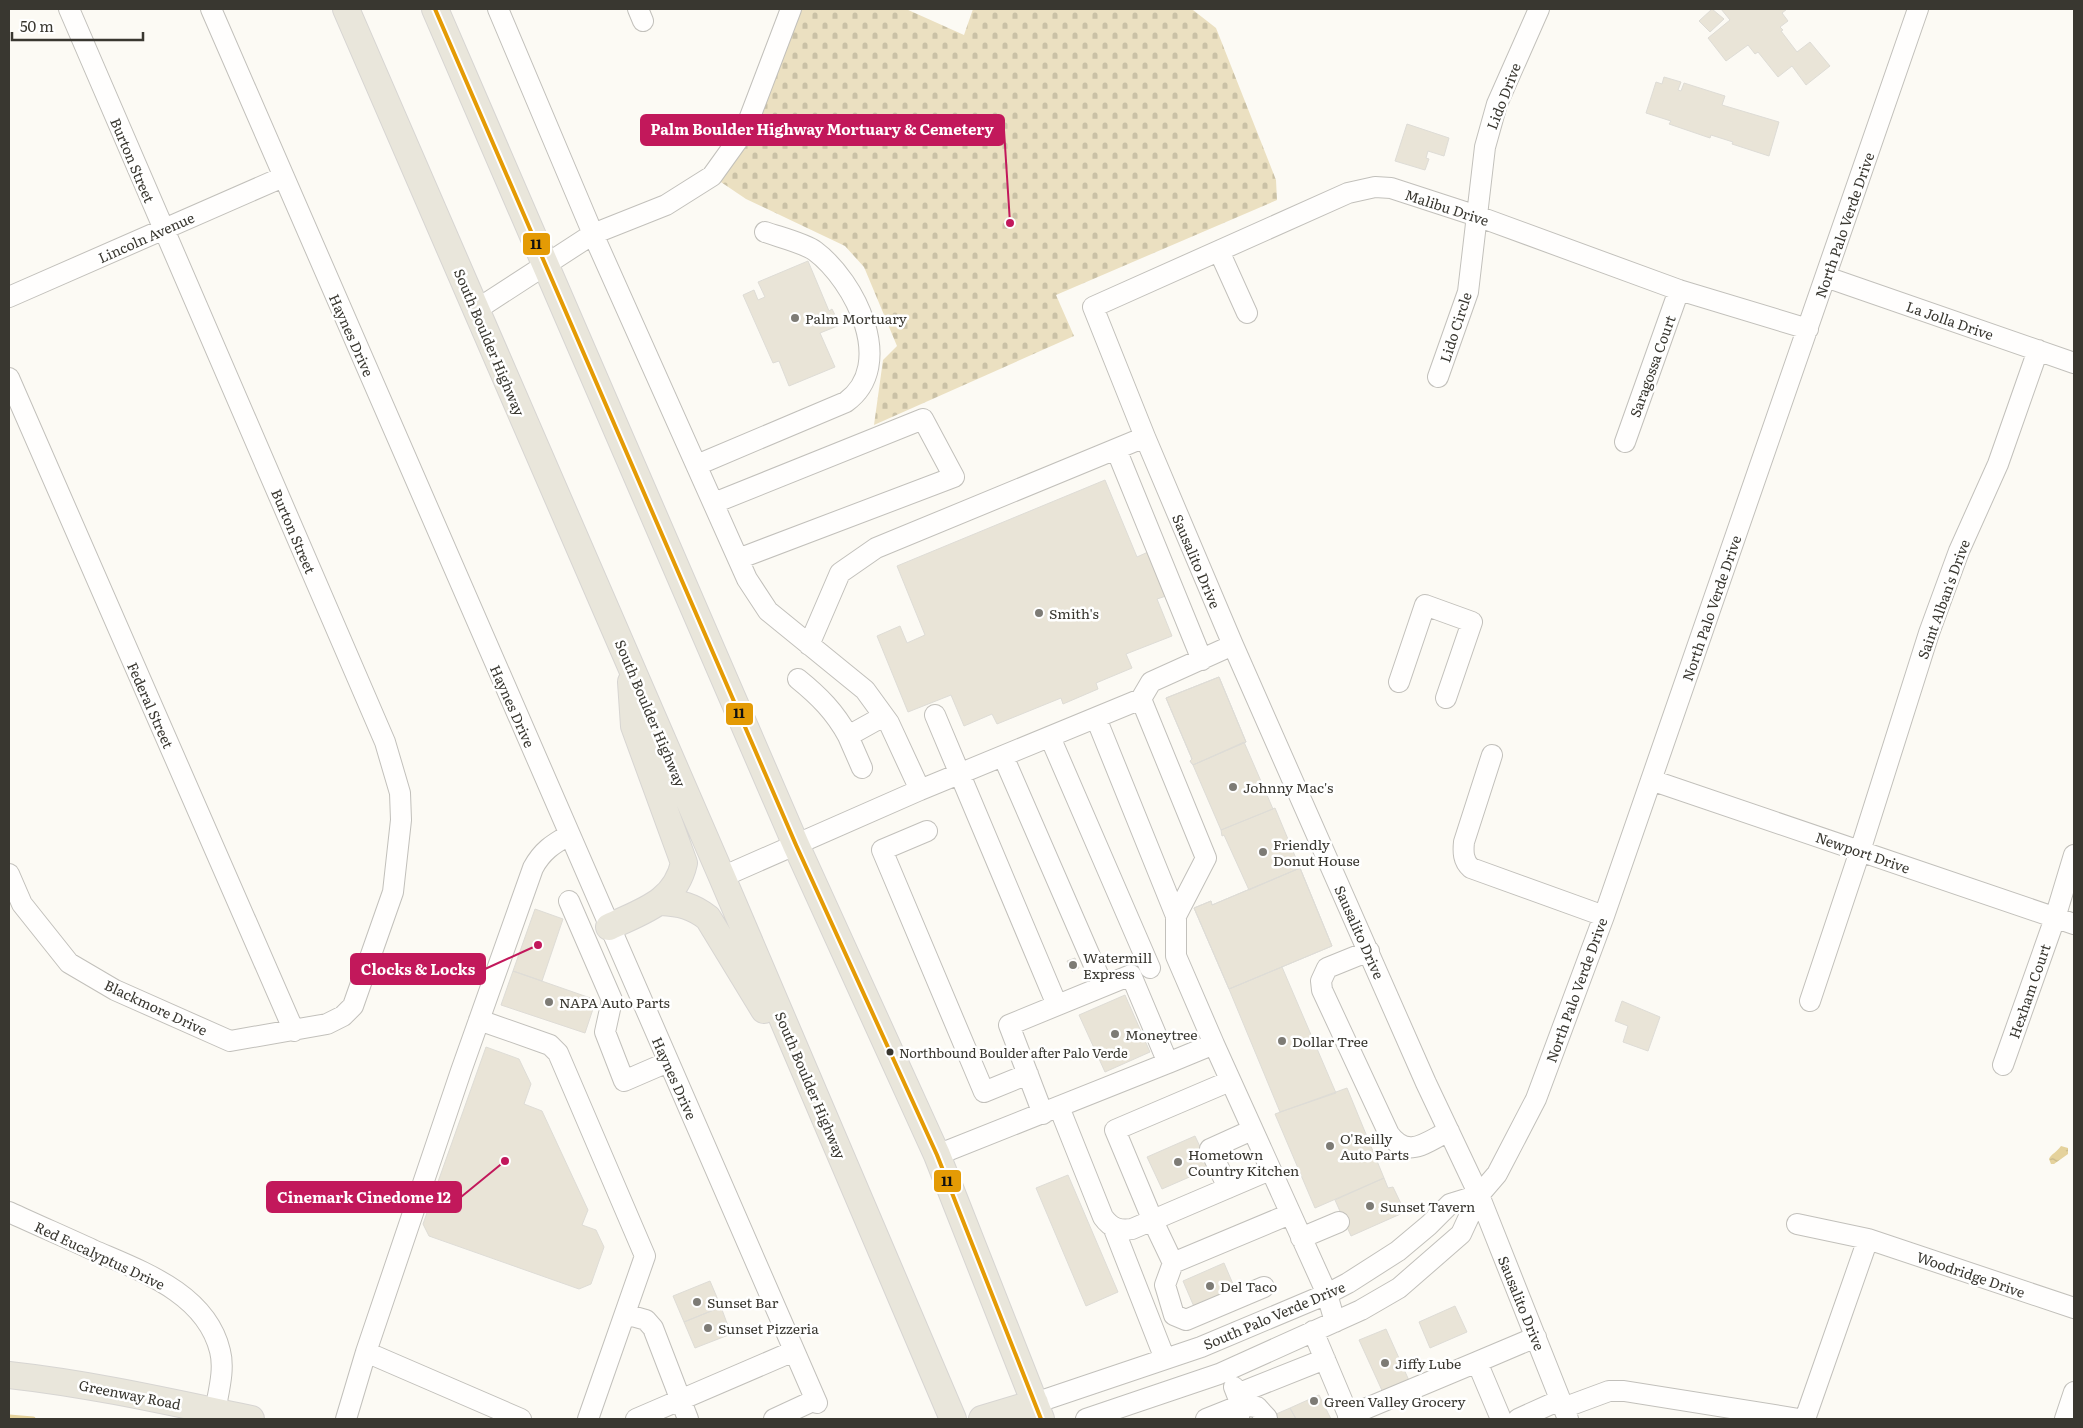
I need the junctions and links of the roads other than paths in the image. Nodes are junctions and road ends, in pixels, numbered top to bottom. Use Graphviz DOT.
graph roads {
  1 [pos="69,9"];
  2 [pos="210,9"];
  3 [pos="346,9"];
  4 [pos="435,9"];
  5 [pos="498,9"];
  6 [pos="638,9"];
  7 [pos="647,9"];
  8 [pos="791,9"];
  9 [pos="1539,9"];
  10 [pos="1918,9"];
  11 [pos="283,177"];
  12 [pos="1477,216"];
  13 [pos="163,229"];
  14 [pos="765,232"];
  15 [pos="594,234"];
  16 [pos="1220,251"];
  17 [pos="546,265"];
  18 [pos="1826,277"];
  19 [pos="1679,290"];
  20 [pos="9,297"];
  21 [pos="1093,307"];
  22 [pos="476,310"];
  23 [pos="1248,313"];
  24 [pos="1808,329"];
  25 [pos="2038,350"];
  26 [pos="2074,363"];
  27 [pos="1438,377"];
  28 [pos="9,378"];
  29 [pos="1145,438"];
  30 [pos="1625,442"];
  31 [pos="1116,449"];
  32 [pos="697,465"];
  33 [pos="714,503"];
  34 [pos="738,559"];
  35 [pos="809,645"];
  36 [pos="1233,645"];
  37 [pos="1202,660"];
  38 [pos="629,663"];
  39 [pos="798,679"];
  40 [pos="1399,682"];
  41 [pos="1446,698"];
  42 [pos="1141,700"];
  43 [pos="935,714"];
  44 [pos="884,716"];
  45 [pos="1096,718"];
  46 [pos="848,736"];
  47 [pos="1050,737"];
  48 [pos="1492,755"];
  49 [pos="1003,756"];
  50 [pos="862,768"];
  51 [pos="959,774"];
  52 [pos="1651,780"];
  53 [pos="920,790"];
  54 [pos="927,831"];
  55 [pos="569,835"];
  56 [pos="796,845"];
  57 [pos="1860,852"];
  58 [pos="2074,855"];
  59 [pos="9,874"];
  60 [pos="722,876"];
  61 [pos="569,900"];
  62 [pos="661,902"];
  63 [pos="1176,916"];
  64 [pos="1604,916"];
  65 [pos="2055,918"];
  66 [pos="2074,924"];
  67 [pos="609,926"];
  68 [pos="1369,951"];
  69 [pos="1176,956"];
  70 [pos="1150,968"];
  71 [pos="1131,975"];
  72 [pos="1103,986"];
  73 [pos="1810,1001"];
  74 [pos="1058,1005"];
  75 [pos="479,1020"];
  76 [pos="294,1031"];
  77 [pos="1214,1044"];
  78 [pos="668,1062"];
  79 [pos="1168,1063"];
  80 [pos="2003,1065"];
  81 [pos="803,1066"];
  82 [pos="1028,1074"];
  83 [pos="1230,1081"];
  84 [pos="1051,1111"];
  85 [pos="1252,1130"];
  86 [pos="1449,1131"];
  87 [pos="937,1155"];
  88 [pos="1270,1170"];
  89 [pos="1228,1188"];
  90 [pos="1479,1195"];
  91 [pos="9,1212"];
  92 [pos="1290,1214"];
  93 [pos="1152,1221"];
  94 [pos="1339,1222"];
  95 [pos="1797,1224"];
  96 [pos="1114,1229"];
  97 [pos="1301,1238"];
  98 [pos="1868,1239"];
  99 [pos="1173,1263"];
  100 [pos="1264,1287"];
  101 [pos="1327,1294"];
  102 [pos="2074,1308"];
  103 [pos="625,1314"];
  104 [pos="1335,1322"];
  105 [pos="1314,1331"];
  106 [pos="1536,1338"];
  107 [pos="794,1350"];
  108 [pos="366,1352"];
  109 [pos="1165,1359"];
  110 [pos="1325,1359"];
  111 [pos="1477,1362"];
  112 [pos="1228,1370"];
  113 [pos="9,1375"];
  114 [pos="2074,1392"];
  115 [pos="681,1400"];
  116 [pos="1239,1406"];
  117 [pos="1564,1409"];
  118 [pos="1038,1411"];
  119 [pos="215,1412"];
  120 [pos="1267,1418"];
  121 [pos="1349,1418"];
  122 [pos="251,1419"];
  123 [pos="346,1419"];
  124 [pos="521,1419"];
  125 [pos="588,1419"];
  126 [pos="636,1419"];
  127 [pos="688,1419"];
  128 [pos="774,1419"];
  129 [pos="953,1419"];
  130 [pos="982,1419"];
  131 [pos="1086,1419"];
  132 [pos="1206,1419"];
  133 [pos="1501,1419"];
  134 [pos="1518,1419"];
  135 [pos="1799,1419"];
  136 [pos="1805,1419"];
  137 [pos="2065,1419"];
  1 -- 13 [label="street, Burton Street"];
  2 -- 11 [label="street, Haynes Drive"];
  3 -- 22 [label="main road, South Boulder Highway"];
  4 -- 17 [label="main road"];
  5 -- 15 [label="street"];
  6 -- 7 [label="street"];
  8 -- 15 [label="street"];
  9 -- 12 [label="street, Lido Drive"];
  10 -- 18 [label="street, North Palo Verde Drive"];
  11 -- 13 [label="street, Lincoln Avenue"];
  11 -- 55 [label="street, Haynes Drive"];
  12 -- 16 [label="street, Malibu Drive"];
  12 -- 19 [label="street, Malibu Drive"];
  12 -- 27 [label="street, Lido Circle"];
  13 -- 20 [label="street, Lincoln Avenue"];
  13 -- 76 [label="street, Burton Street"];
  14 -- 32 [label="street"];
  15 -- 17 [label="street"];
  15 -- 32 [label="street"];
  16 -- 21 [label="street, Malibu Drive"];
  16 -- 23 [label="street"];
  17 -- 22 [label="street"];
  17 -- 56 [label="main road"];
  18 -- 24 [label="street, North Palo Verde Drive"];
  18 -- 25 [label="street, La Jolla Drive"];
  19 -- 24 [label="street, Malibu Drive"];
  19 -- 30 [label="street, Saragossa Court"];
  21 -- 29 [label="street, Sausalito Drive"];
  22 -- 38 [label="main road, South Boulder Highway"];
  24 -- 52 [label="street, North Palo Verde Drive"];
  25 -- 26 [label="street, La Jolla Drive"];
  25 -- 57 [label="street, Saint Alban's Drive"];
  28 -- 76 [label="street, Federal Street"];
  29 -- 31 [label="street"];
  29 -- 36 [label="street, Sausalito Drive"];
  31 -- 35 [label="street"];
  31 -- 37 [label="street"];
  32 -- 33 [label="street"];
  33 -- 34 [label="street"];
  33 -- 34 [label="street"];
  34 -- 35 [label="street"];
  35 -- 44 [label="street"];
  36 -- 37 [label="street"];
  36 -- 68 [label="street, Sausalito Drive"];
  37 -- 42 [label="street"];
  38 -- 60 [label="main road, South Boulder Highway"];
  38 -- 62 [label="main road"];
  39 -- 46 [label="street"];
  40 -- 41 [label="street"];
  42 -- 45 [label="street"];
  42 -- 63 [label="street"];
  43 -- 51 [label="street"];
  44 -- 46 [label="street"];
  44 -- 53 [label="street"];
  45 -- 47 [label="street"];
  45 -- 63 [label="street"];
  46 -- 50 [label="street"];
  47 -- 49 [label="street"];
  47 -- 70 [label="street"];
  48 -- 64 [label="street"];
  49 -- 51 [label="street"];
  49 -- 72 [label="street"];
  51 -- 53 [label="street"];
  51 -- 74 [label="street"];
  52 -- 57 [label="street, Newport Drive"];
  52 -- 64 [label="street, North Palo Verde Drive"];
  53 -- 56 [label="street"];
  54 -- 82 [label="street"];
  55 -- 67 [label="street, Haynes Drive"];
  55 -- 75 [label="street"];
  56 -- 60 [label="street"];
  56 -- 87 [label="main road"];
  57 -- 65 [label="street, Newport Drive"];
  57 -- 73 [label="street, Saint Alban's Drive"];
  58 -- 65 [label="street, Hexham Court"];
  59 -- 76 [label="street, Blackmore Drive"];
  60 -- 81 [label="main road, South Boulder Highway"];
  61 -- 78 [label="street"];
  62 -- 67 [label="main road"];
  62 -- 81 [label="main road"];
  63 -- 69 [label="street"];
  64 -- 90 [label="street, North Palo Verde Drive"];
  65 -- 66 [label="street, Newport Drive"];
  65 -- 80 [label="street, Hexham Court"];
  67 -- 78 [label="street, Haynes Drive"];
  68 -- 86 [label="street, Sausalito Drive"];
  68 -- 86 [label="street"];
  69 -- 70 [label="street"];
  69 -- 77 [label="street"];
  70 -- 71 [label="street"];
  71 -- 72 [label="street"];
  71 -- 79 [label="street"];
  72 -- 74 [label="street"];
  74 -- 82 [label="street"];
  75 -- 103 [label="street"];
  75 -- 108 [label="street"];
  77 -- 79 [label="street"];
  77 -- 83 [label="street"];
  78 -- 107 [label="street, Haynes Drive"];
  79 -- 84 [label="street"];
  81 -- 129 [label="main road, South Boulder Highway"];
  82 -- 84 [label="street"];
  83 -- 85 [label="street"];
  83 -- 93 [label="street"];
  84 -- 87 [label="street"];
  84 -- 96 [label="street"];
  85 -- 88 [label="street"];
  85 -- 89 [label="street"];
  86 -- 90 [label="street, Sausalito Drive"];
  87 -- 118 [label="main road"];
  88 -- 89 [label="street"];
  88 -- 92 [label="street"];
  89 -- 93 [label="street"];
  90 -- 101 [label="street, South Palo Verde Drive"];
  90 -- 104 [label="street"];
  90 -- 106 [label="street, Sausalito Drive"];
  91 -- 119 [label="street, Red Eucalyptus Drive"];
  92 -- 97 [label="street"];
  92 -- 99 [label="street"];
  93 -- 96 [label="street"];
  93 -- 99 [label="street"];
  94 -- 97 [label="street"];
  95 -- 98 [label="street, Woodridge Drive"];
  96 -- 109 [label="street"];
  97 -- 101 [label="street"];
  98 -- 102 [label="street, Woodridge Drive"];
  98 -- 136 [label="street"];
  99 -- 100 [label="street"];
  101 -- 104 [label="street"];
  101 -- 109 [label="street, South Palo Verde Drive"];
  103 -- 115 [label="street"];
  103 -- 125 [label="street"];
  104 -- 105 [label="street"];
  105 -- 110 [label="street"];
  105 -- 112 [label="street"];
  106 -- 111 [label="street"];
  106 -- 117 [label="street, Sausalito Drive"];
  107 -- 115 [label="street"];
  107 -- 128 [label="street, Haynes Drive"];
  108 -- 123 [label="street"];
  108 -- 124 [label="street"];
  109 -- 118 [label="street, South Palo Verde Drive"];
  110 -- 116 [label="street"];
  110 -- 121 [label="street"];
  111 -- 121 [label="street"];
  111 -- 133 [label="street"];
  112 -- 116 [label="street"];
  112 -- 131 [label="street"];
  113 -- 119 [label="main road, Greenway Road"];
  114 -- 137 [label="street"];
  115 -- 126 [label="street"];
  115 -- 127 [label="street"];
  116 -- 120 [label="street"];
  116 -- 132 [label="street"];
  117 -- 134 [label="street"];
  117 -- 135 [label="street"];
  118 -- 130 [label="main road"];
  119 -- 122 [label="main road, Greenway Road"];
}
